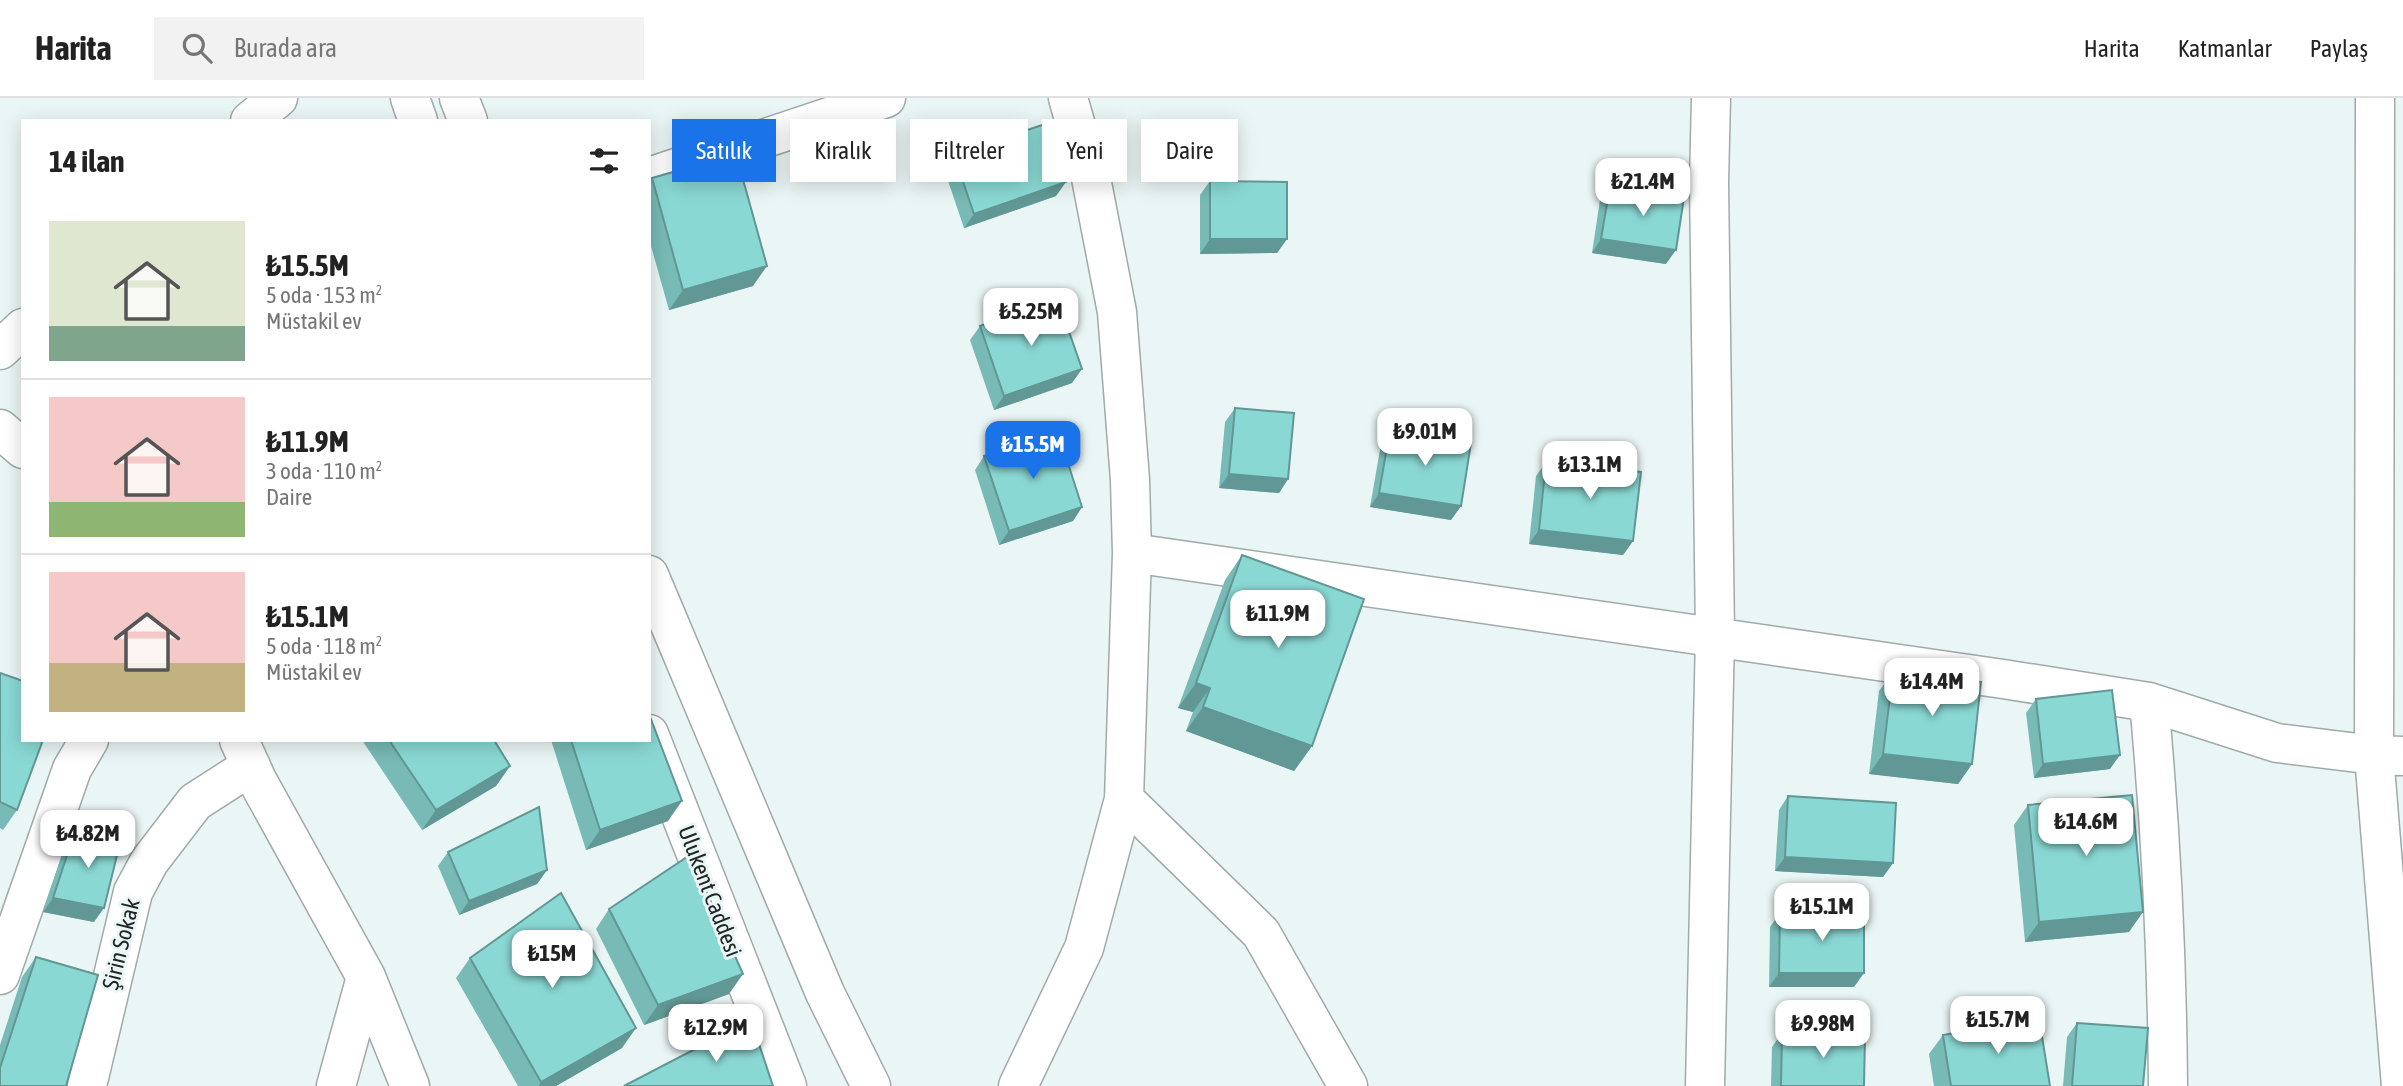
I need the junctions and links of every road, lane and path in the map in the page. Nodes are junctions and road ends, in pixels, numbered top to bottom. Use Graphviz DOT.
graph roads {
  1 [pos="278,98"];
  2 [pos="410,98"];
  3 [pos="459,98"];
  4 [pos="886,98"];
  5 [pos="1068,98"];
  6 [pos="1711,98"];
  7 [pos="2375,98"];
  8 [pos="252,119"];
  9 [pos="417,119"];
  10 [pos="467,119"];
  11 [pos="651,176"];
  12 [pos="2389,192"];
  13 [pos="21,330"];
  14 [pos="0,350"];
  15 [pos="0,429"];
  16 [pos="21,447"];
  17 [pos="1132,553"];
  18 [pos="651,580"];
  19 [pos="1715,635"];
  20 [pos="2148,702"];
  21 [pos="651,739"];
  22 [pos="88,742"];
  23 [pos="245,753"];
  24 [pos="2388,755"];
  25 [pos="1124,799"];
  26 [pos="0,975"];
  27 [pos="366,977"];
  28 [pos="87,1086"];
  29 [pos="336,1086"];
  30 [pos="410,1086"];
  31 [pos="787,1086"];
  32 [pos="871,1086"];
  33 [pos="1018,1086"];
  34 [pos="1348,1086"];
  35 [pos="1705,1086"];
  36 [pos="2168,1086"];
  37 [pos="2401,1086"];
  1 -- 8 [label="street"];
  2 -- 9 [label="street"];
  3 -- 10 [label="street"];
  4 -- 11 [label="street"];
  5 -- 17 [label="street"];
  6 -- 19 [label="street"];
  7 -- 12 [label="street"];
  12 -- 24 [label="street"];
  13 -- 14 [label="street"];
  15 -- 16 [label="street"];
  17 -- 19 [label="street"];
  17 -- 25 [label="street"];
  18 -- 32 [label="street"];
  19 -- 20 [label="street"];
  19 -- 35 [label="street"];
  20 -- 24 [label="street"];
  20 -- 36 [label="street"];
  21 -- 31 [label="street, Ulukent Caddesi"];
  22 -- 26 [label="street"];
  23 -- 27 [label="street"];
  23 -- 28 [label="street, Şirin Sokak"];
  24 -- 37 [label="street"];
  25 -- 33 [label="street"];
  25 -- 34 [label="street"];
  27 -- 29 [label="street"];
  27 -- 30 [label="street"];
}
